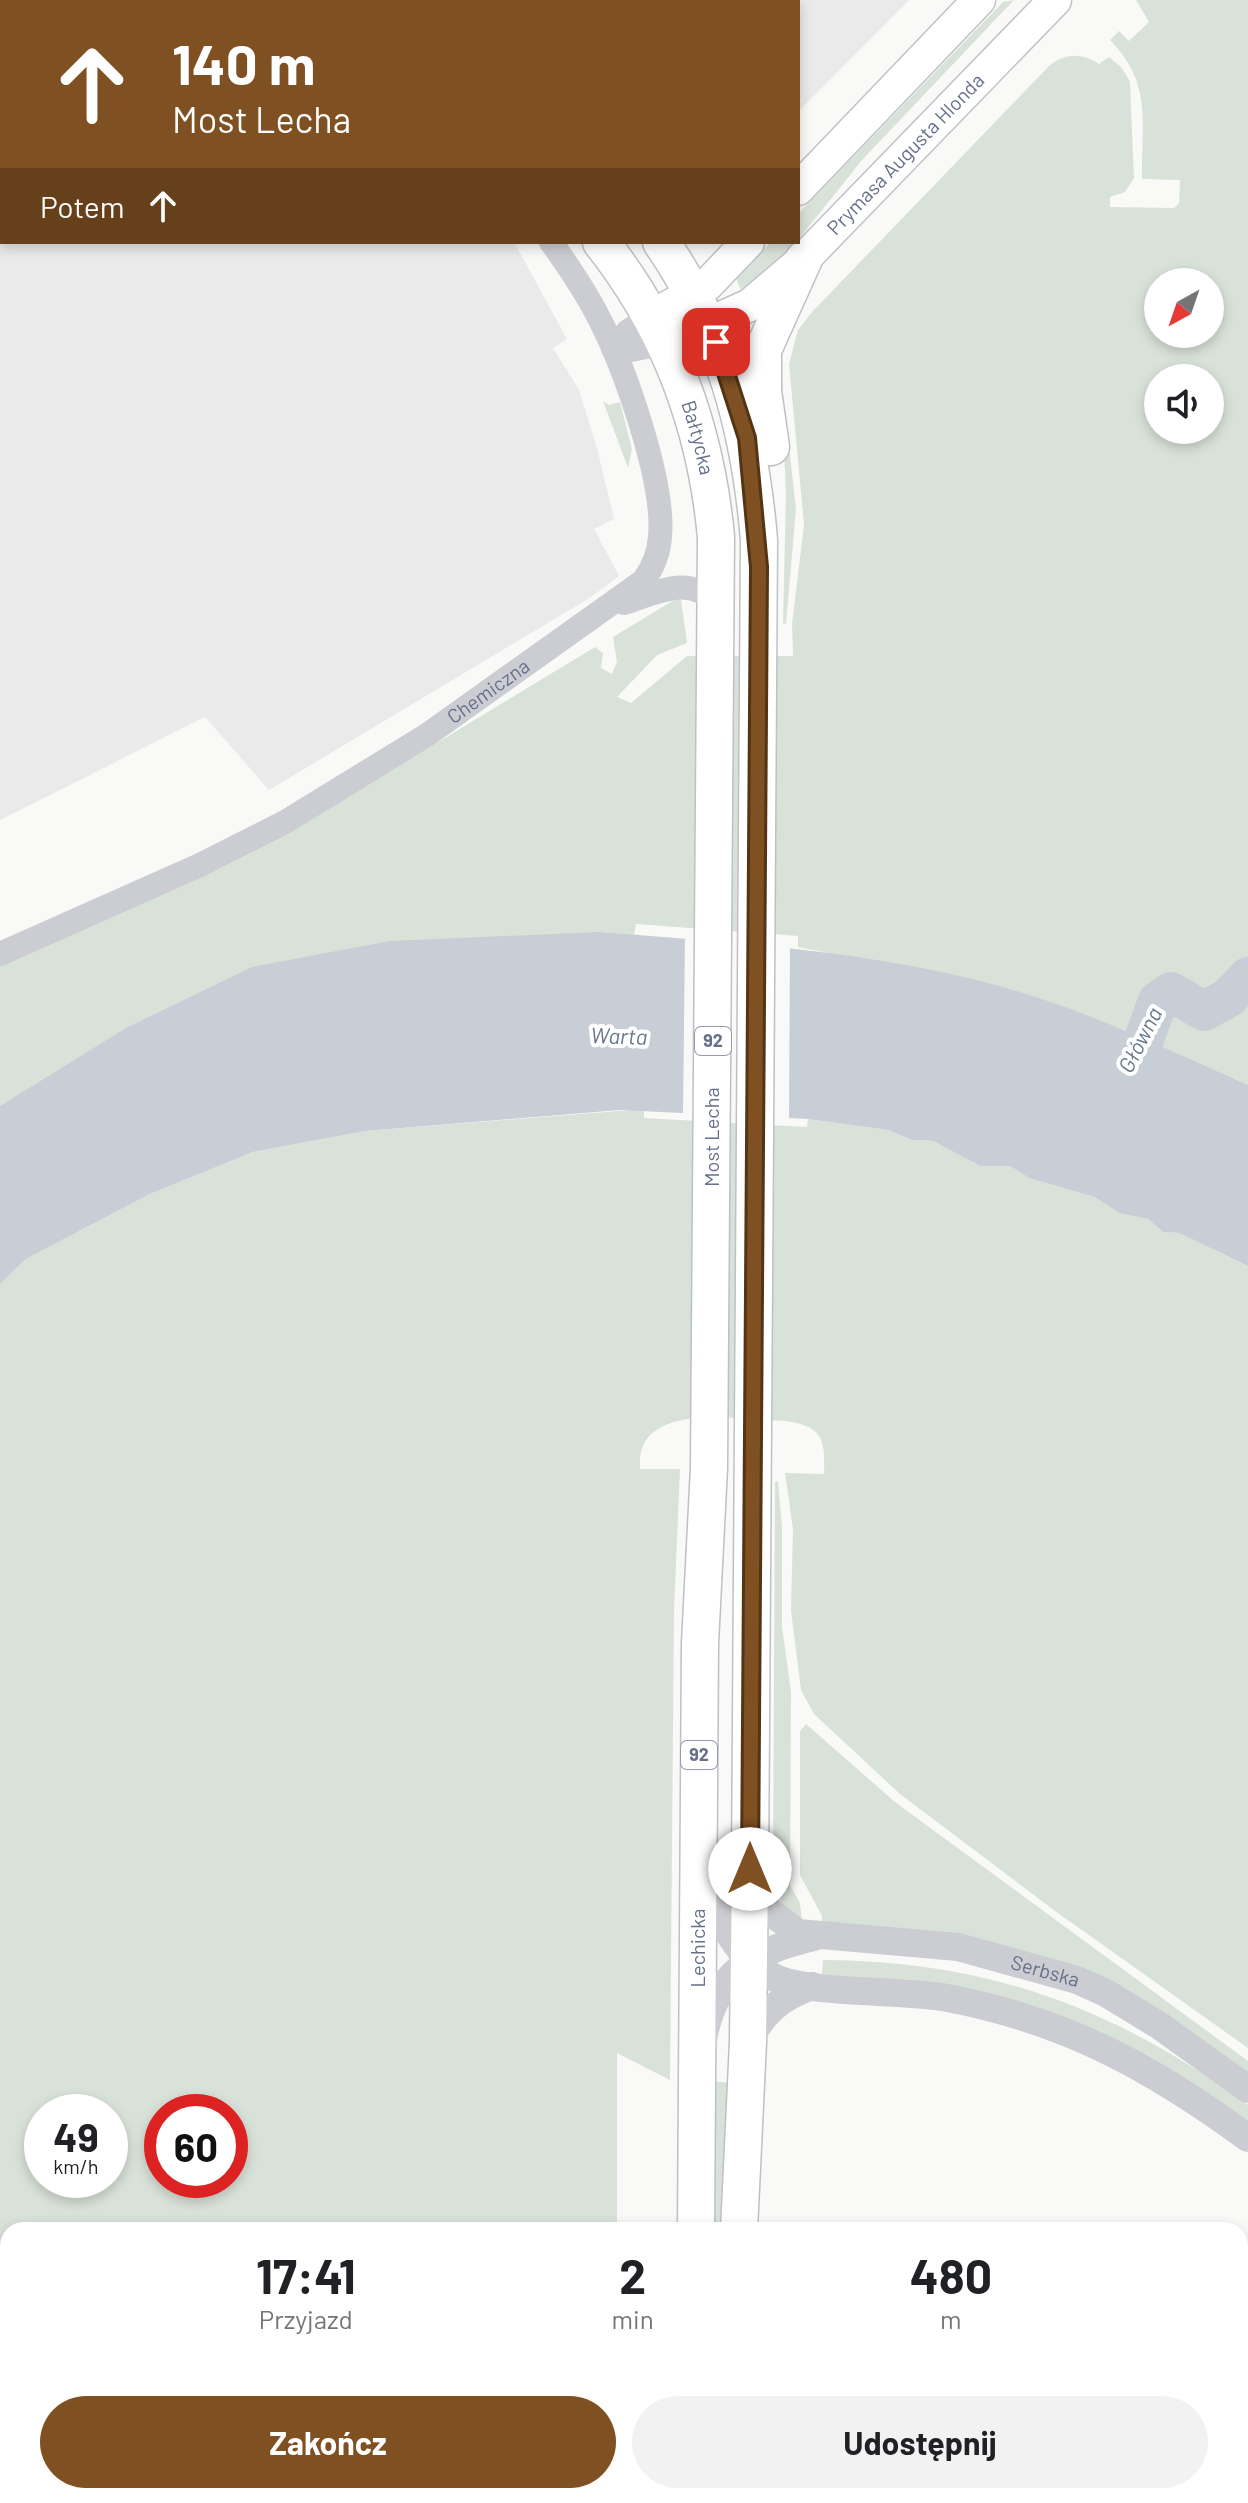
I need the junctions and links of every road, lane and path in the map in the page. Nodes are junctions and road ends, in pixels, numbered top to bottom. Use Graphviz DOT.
graph roads {
  1 [pos="979,0"];
  2 [pos="1055,0"];
  3 [pos="800,187"];
  4 [pos="552,244"];
  5 [pos="602,244"];
  6 [pos="662,244"];
  7 [pos="747,244"];
  8 [pos="804,259"];
  9 [pos="701,309"];
  10 [pos="658,330"];
  11 [pos="613,348"];
  12 [pos="760,594"];
  13 [pos="716,605"];
  14 [pos="610,608"];
  15 [pos="716,656"];
  16 [pos="0,954"];
  17 [pos="709,1426"];
  18 [pos="698,1867"];
  19 [pos="750,1869"];
  20 [pos="814,1937"];
  21 [pos="748,1959"];
  22 [pos="812,1986"];
  23 [pos="748,2042"];
  24 [pos="697,2071"];
  25 [pos="1248,2089"];
  26 [pos="1248,2138"];
  27 [pos="696,2222"];
  28 [pos="739,2222"];
  1 -- 3 [label="main road"];
  2 -- 8 [label="main road, Prymasa Augusta Hlonda"];
  4 -- 11 [label="street, Chemiczna"];
  5 -- 10 [label="main road, Bałtycka / 92"];
  6 -- 9 [label="main road, 92"];
  7 -- 9 [label="main road, Prymasa Augusta Hlonda"];
  8 -- 9 [label="main road, Prymasa Augusta Hlonda"];
  8 -- 12 [label="main road"];
  9 -- 10 [label="main road, Prymasa Augusta Hlonda"];
  9 -- 12 [label="main road, 92"];
  10 -- 11 [label="street"];
  10 -- 13 [label="main road, Bałtycka / 92"];
  11 -- 14 [label="street, Chemiczna"];
  12 -- 19 [label="main road, 92"];
  13 -- 14 [label="street"];
  13 -- 15 [label="main road, Bałtycka / 92"];
  14 -- 16 [label="street, Chemiczna"];
  15 -- 17 [label="main road, Most Lecha / 92"];
  17 -- 18 [label="main road, Lechicka / 92"];
  18 -- 21 [label="street"];
  18 -- 24 [label="main road, Lechicka / 92"];
  19 -- 20 [label="street, Serbska"];
  19 -- 21 [label="main road, 92"];
  20 -- 21 [label="street, Serbska"];
  20 -- 25 [label="street, Serbska"];
  21 -- 22 [label="street"];
  21 -- 23 [label="main road, 92"];
  21 -- 24 [label="street"];
  22 -- 23 [label="street"];
  22 -- 26 [label="street"];
  23 -- 28 [label="main road, 92"];
  24 -- 27 [label="main road, Lechicka / 92"];
}
